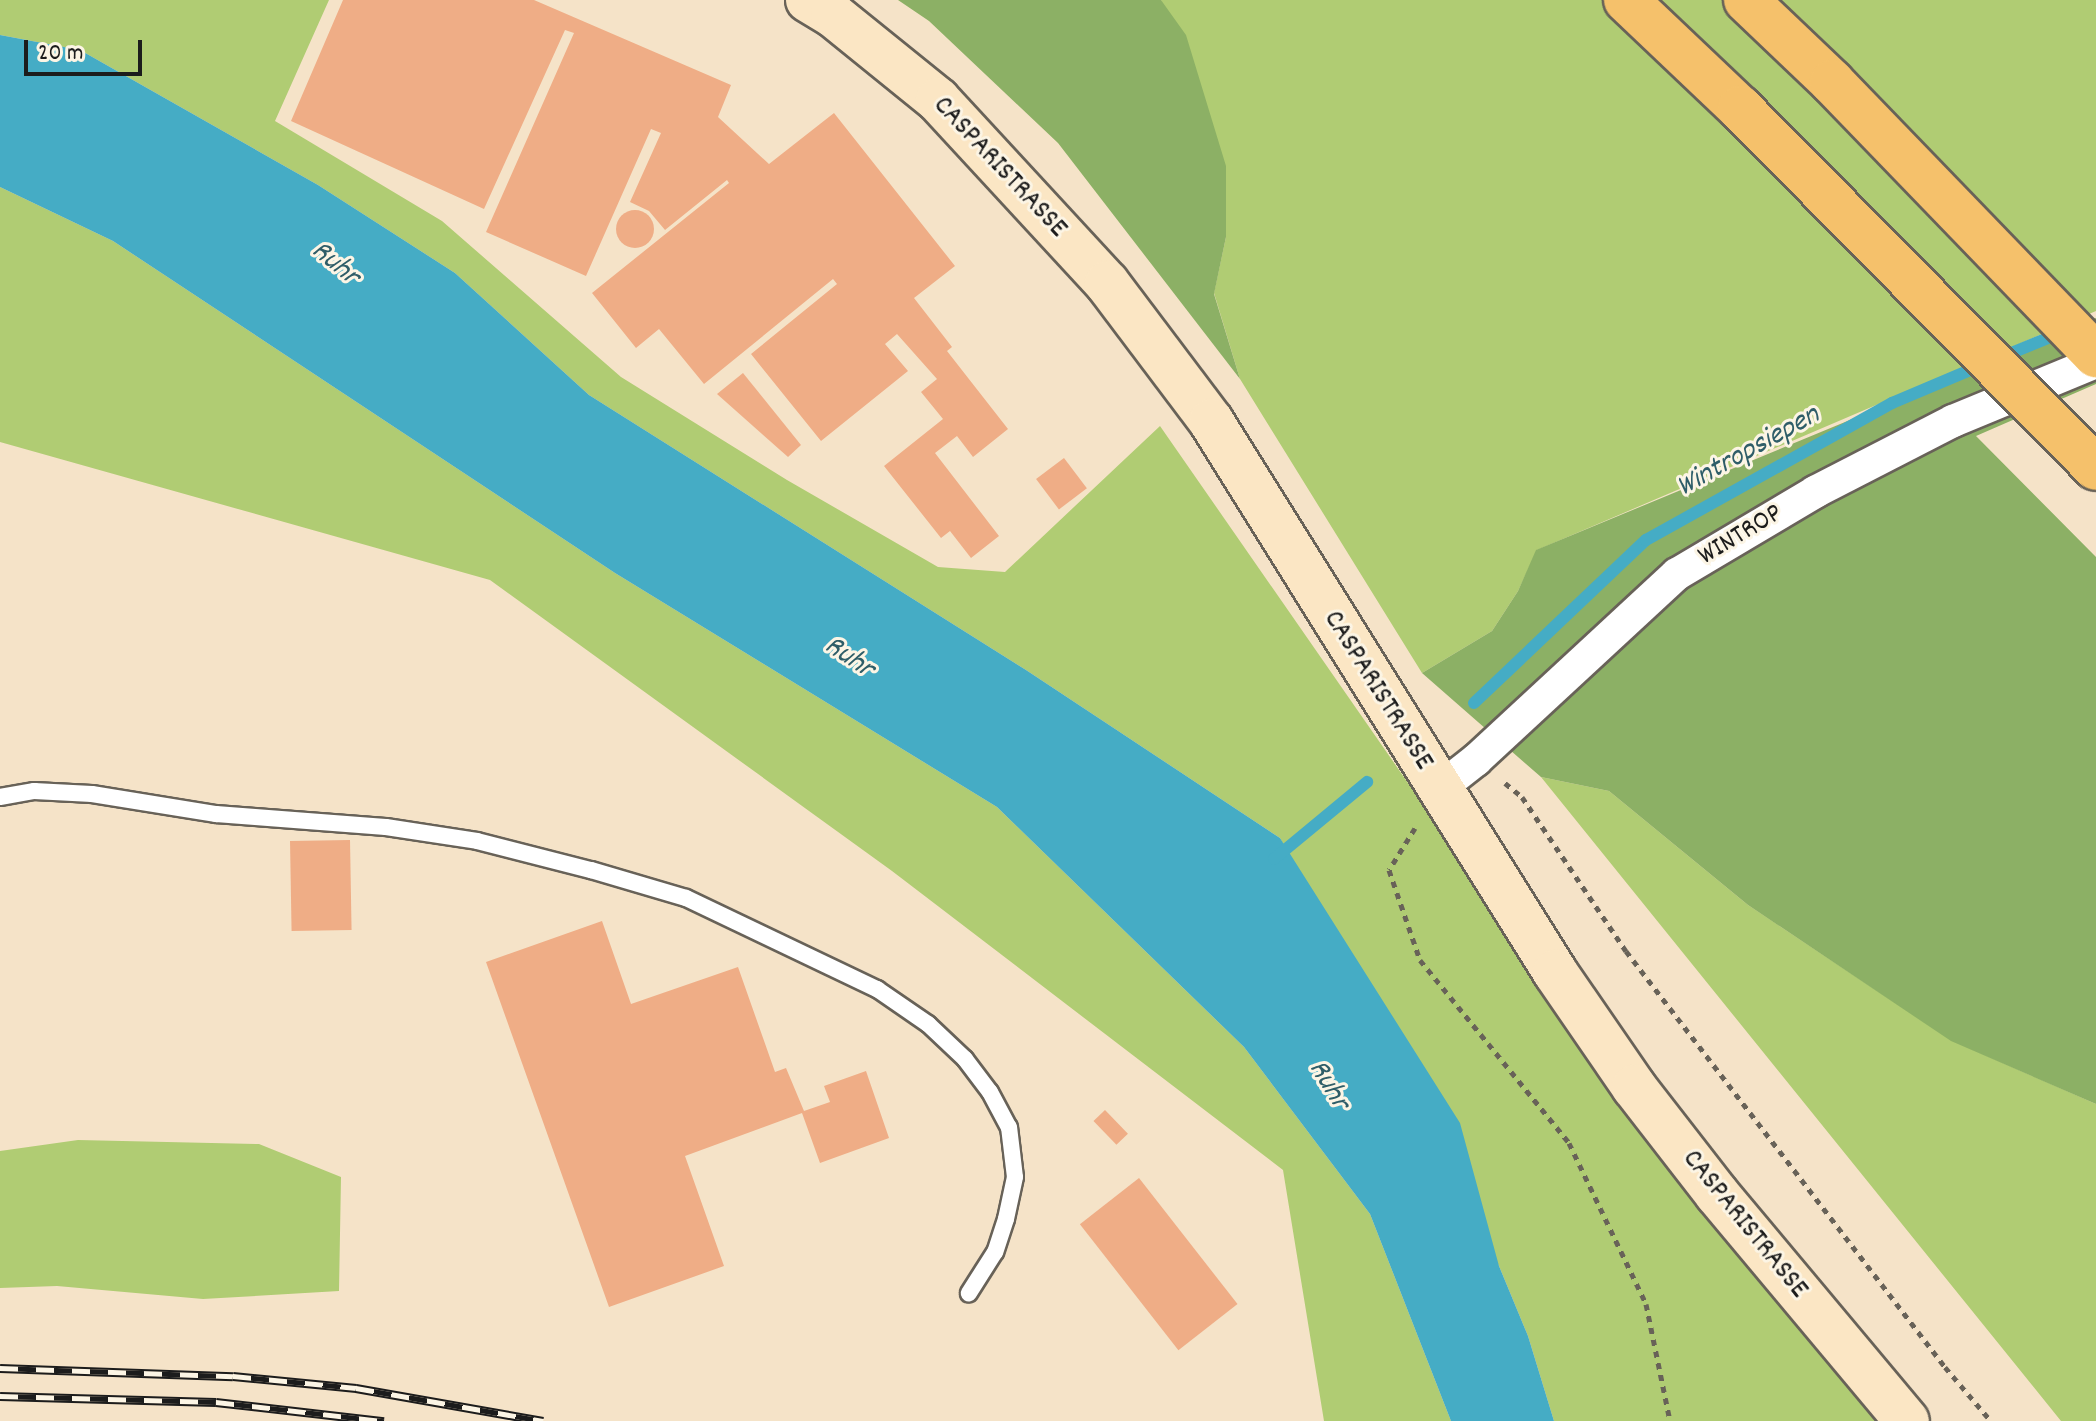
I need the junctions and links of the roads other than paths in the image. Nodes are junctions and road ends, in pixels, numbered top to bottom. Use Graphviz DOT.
graph roads {
  1 [pos="808,0"];
  2 [pos="1626,0"];
  3 [pos="1746,0"];
  4 [pos="2096,355"];
  5 [pos="2096,362"];
  6 [pos="2096,468"];
  7 [pos="1439,789"];
  8 [pos="0,797"];
  9 [pos="969,1293"];
  10 [pos="1907,1421"];
  1 -- 7 [label="main road, CASPARISTRASSE"];
  2 -- 6 [label="highway, bridge"];
  3 -- 4 [label="highway"];
  5 -- 7 [label="street, WINTROP"];
  7 -- 10 [label="main road, CASPARISTRASSE"];
  8 -- 9 [label="lane"];
}
